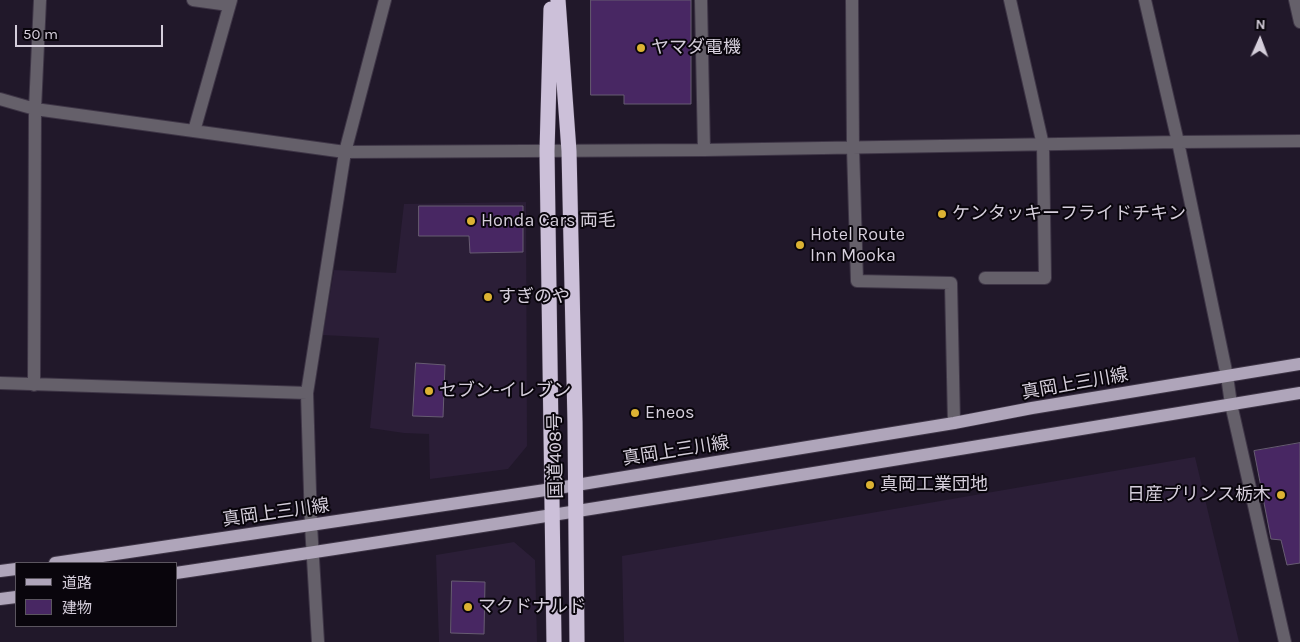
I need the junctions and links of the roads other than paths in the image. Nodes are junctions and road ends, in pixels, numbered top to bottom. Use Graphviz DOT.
graph roads {
  1 [pos="40,0"];
  2 [pos="193,0"];
  3 [pos="386,0"];
  4 [pos="551,0"];
  5 [pos="558,0"];
  6 [pos="701,0"];
  7 [pos="852,0"];
  8 [pos="1010,0"];
  9 [pos="1145,0"];
  10 [pos="1295,0"];
  11 [pos="230,2"];
  12 [pos="1300,22"];
  13 [pos="0,99"];
  14 [pos="35,109"];
  15 [pos="194,131"];
  16 [pos="1300,141"];
  17 [pos="1178,142"];
  18 [pos="1043,144"];
  19 [pos="853,148"];
  20 [pos="704,150"];
  21 [pos="547,151"];
  22 [pos="569,151"];
  23 [pos="345,152"];
  24 [pos="985,278"];
  25 [pos="1300,364"];
  26 [pos="1227,376"];
  27 [pos="0,383"];
  28 [pos="34,385"];
  29 [pos="307,393"];
  30 [pos="1300,393"];
  31 [pos="1231,404"];
  32 [pos="954,423"];
  33 [pos="575,485"];
  34 [pos="552,489"];
  35 [pos="576,510"];
  36 [pos="552,514"];
  37 [pos="311,525"];
  38 [pos="313,552"];
  39 [pos="62,562"];
  40 [pos="15,569"];
  41 [pos="0,572"];
  42 [pos="178,573"];
  43 [pos="15,597"];
  44 [pos="0,599"];
  45 [pos="318,642"];
  46 [pos="554,642"];
  47 [pos="577,642"];
  48 [pos="1285,642"];
  1 -- 14 [label="street"];
  2 -- 11 [label="street"];
  3 -- 23 [label="street"];
  4 -- 21 [label="highway, 国道408号"];
  5 -- 22 [label="highway, 国道408号"];
  6 -- 20 [label="street"];
  7 -- 19 [label="street"];
  8 -- 18 [label="street"];
  9 -- 17 [label="street"];
  10 -- 12 [label="street"];
  11 -- 15 [label="street"];
  13 -- 14 [label="street"];
  14 -- 15 [label="street"];
  14 -- 28 [label="street"];
  15 -- 23 [label="street"];
  16 -- 17 [label="street"];
  17 -- 18 [label="street"];
  17 -- 26 [label="street"];
  18 -- 19 [label="street"];
  18 -- 24 [label="street"];
  19 -- 20 [label="street"];
  19 -- 32 [label="street"];
  20 -- 22 [label="street"];
  21 -- 22 [label="street"];
  21 -- 23 [label="street"];
  21 -- 34 [label="highway, 国道408号"];
  22 -- 33 [label="highway, 国道408号"];
  23 -- 29 [label="street"];
  25 -- 26 [label="main road, 真岡上三川線"];
  26 -- 31 [label="street"];
  26 -- 32 [label="main road, 真岡上三川線"];
  27 -- 28 [label="street"];
  28 -- 29 [label="street"];
  29 -- 37 [label="street"];
  30 -- 31 [label="main road"];
  31 -- 35 [label="main road"];
  31 -- 48 [label="street"];
  32 -- 33 [label="main road, 真岡上三川線"];
  33 -- 34 [label="main road, 真岡上三川線"];
  33 -- 35 [label="highway, 国道408号"];
  34 -- 36 [label="highway, 国道408号"];
  34 -- 37 [label="main road, 真岡上三川線"];
  35 -- 36 [label="main road"];
  35 -- 47 [label="highway, 国道408号"];
  36 -- 38 [label="main road"];
  36 -- 46 [label="highway, 国道408号"];
  37 -- 38 [label="street"];
  37 -- 39 [label="main road, 真岡上三川線"];
  38 -- 42 [label="main road"];
  38 -- 45 [label="street"];
  40 -- 41 [label="main road"];
  43 -- 44 [label="main road"];
}
